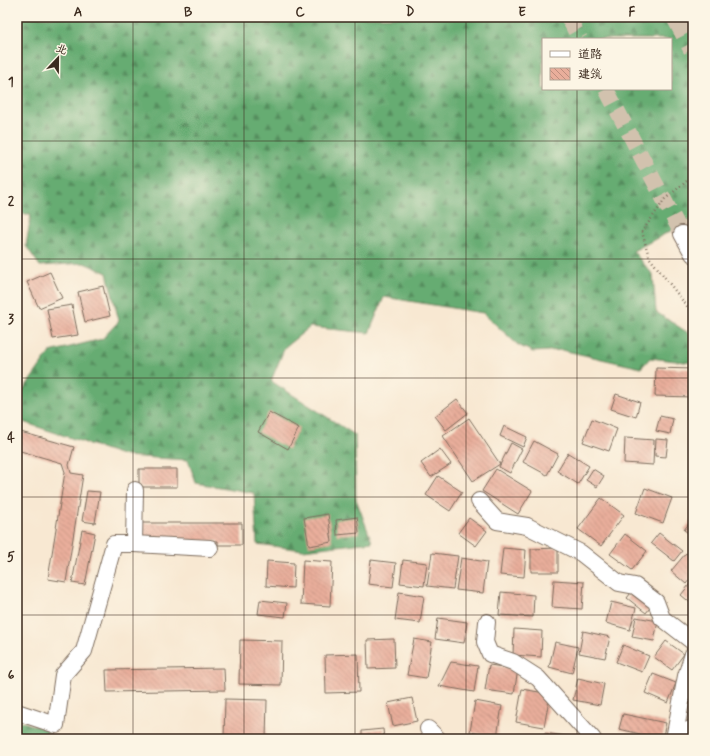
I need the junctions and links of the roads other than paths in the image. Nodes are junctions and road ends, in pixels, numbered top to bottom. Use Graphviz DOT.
graph roads {
  1 [pos="682,234"];
  2 [pos="693,254"];
  3 [pos="135,490"];
  4 [pos="479,501"];
  5 [pos="134,544"];
  6 [pos="210,548"];
  7 [pos="487,622"];
  8 [pos="693,642"];
  9 [pos="693,654"];
  10 [pos="17,712"];
  11 [pos="693,728"];
  12 [pos="55,732"];
  13 [pos="674,737"];
  14 [pos="593,739"];
  1 -- 2 [label="street"];
  3 -- 5 [label="street"];
  4 -- 8 [label="street"];
  5 -- 6 [label="street"];
  5 -- 12 [label="street"];
  7 -- 14 [label="street"];
  9 -- 13 [label="street"];
  10 -- 12 [label="street"];
  11 -- 13 [label="street"];
}
